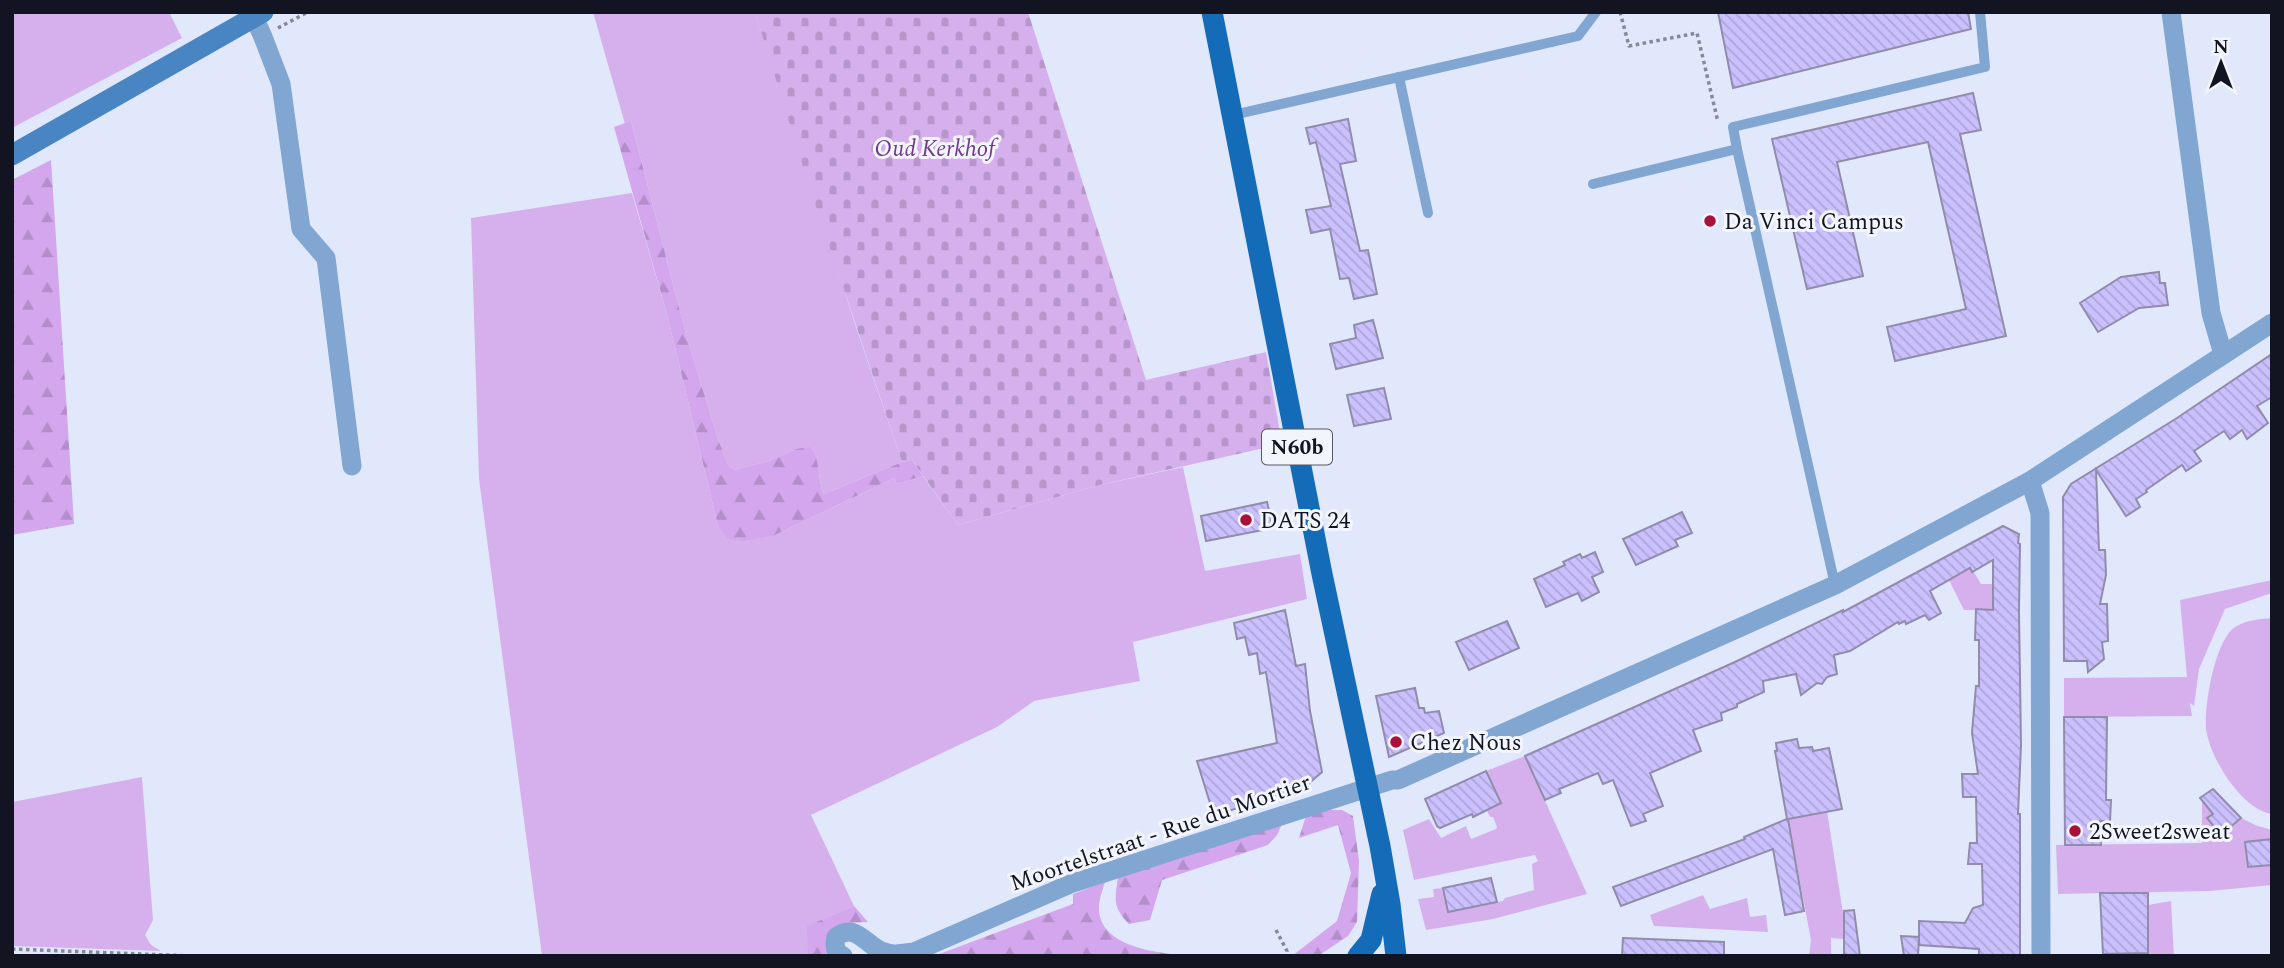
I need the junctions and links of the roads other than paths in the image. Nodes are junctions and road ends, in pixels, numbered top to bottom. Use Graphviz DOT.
graph roads {
  1 [pos="1212,12"];
  2 [pos="1596,12"];
  3 [pos="1980,12"];
  4 [pos="2171,12"];
  5 [pos="258,15"];
  6 [pos="1399,77"];
  7 [pos="1233,115"];
  8 [pos="1737,149"];
  9 [pos="12,156"];
  10 [pos="1593,184"];
  11 [pos="1428,213"];
  12 [pos="2272,323"];
  13 [pos="2223,354"];
  14 [pos="352,466"];
  15 [pos="2030,481"];
  16 [pos="1835,585"];
  17 [pos="1367,789"];
  18 [pos="1385,882"];
  19 [pos="886,955"];
  20 [pos="843,956"];
  21 [pos="1358,956"];
  22 [pos="1395,956"];
  23 [pos="2041,956"];
  1 -- 7 [label="main road, N60b"];
  2 -- 6 [label="lane"];
  3 -- 8 [label="lane"];
  4 -- 13 [label="street"];
  5 -- 9 [label="main road"];
  5 -- 14 [label="street"];
  6 -- 7 [label="lane"];
  6 -- 11 [label="lane"];
  7 -- 17 [label="main road, N60b"];
  8 -- 10 [label="lane"];
  8 -- 16 [label="lane"];
  12 -- 13 [label="street, Moortelstraat - Rue du Mortier"];
  13 -- 15 [label="street, Moortelstraat - Rue du Mortier"];
  15 -- 16 [label="street, Moortelstraat - Rue du Mortier"];
  15 -- 23 [label="street"];
  16 -- 17 [label="street, Moortelstraat - Rue du Mortier"];
  17 -- 18 [label="main road, N60b"];
  17 -- 19 [label="street, Moortelstraat - Rue du Mortier"];
  18 -- 21 [label="main road, N60b"];
  18 -- 22 [label="main road, N60b"];
  19 -- 20 [label="street, Moortelstraat - Rue du Mortier"];
}
